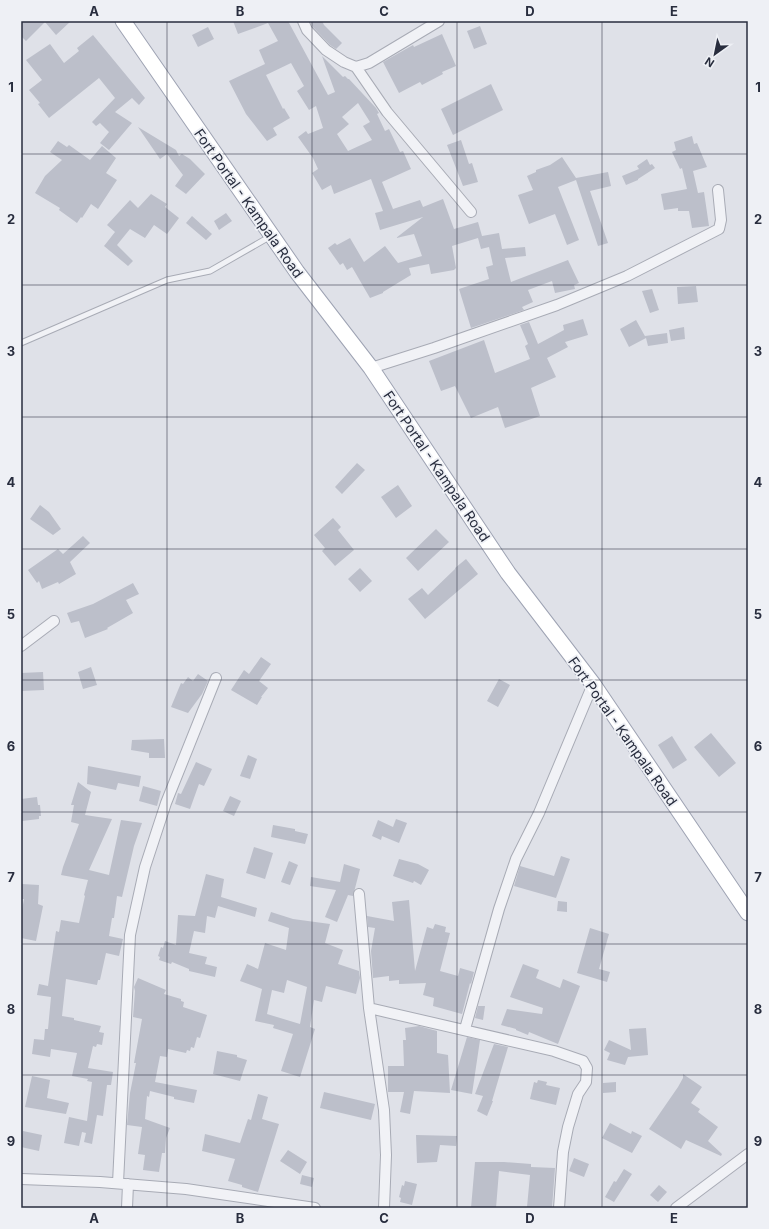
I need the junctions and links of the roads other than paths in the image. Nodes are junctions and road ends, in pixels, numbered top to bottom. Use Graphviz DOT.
graph roads {
  1 [pos="123,21"];
  2 [pos="302,21"];
  3 [pos="439,21"];
  4 [pos="356,67"];
  5 [pos="718,190"];
  6 [pos="471,212"];
  7 [pos="272,236"];
  8 [pos="21,343"];
  9 [pos="371,368"];
  10 [pos="54,622"];
  11 [pos="21,646"];
  12 [pos="216,678"];
  13 [pos="593,684"];
  14 [pos="359,894"];
  15 [pos="748,913"];
  16 [pos="369,1008"];
  17 [pos="465,1029"];
  18 [pos="748,1154"];
  19 [pos="21,1179"];
  20 [pos="123,1184"];
  21 [pos="127,1208"];
  22 [pos="315,1208"];
  23 [pos="384,1208"];
  24 [pos="559,1208"];
  25 [pos="676,1208"];
  1 -- 7 [label="main road, Fort Portal - Kampala Road"];
  2 -- 4 [label="street"];
  3 -- 4 [label="street"];
  4 -- 6 [label="street"];
  5 -- 9 [label="street"];
  7 -- 8 [label="lane"];
  7 -- 9 [label="main road, Fort Portal - Kampala Road"];
  9 -- 13 [label="main road, Fort Portal - Kampala Road"];
  10 -- 11 [label="street"];
  12 -- 20 [label="street"];
  13 -- 15 [label="main road, Fort Portal - Kampala Road"];
  13 -- 17 [label="street"];
  14 -- 16 [label="street"];
  16 -- 17 [label="street"];
  16 -- 23 [label="street"];
  17 -- 24 [label="street"];
  18 -- 25 [label="street"];
  19 -- 20 [label="street"];
  20 -- 21 [label="street"];
  20 -- 22 [label="street"];
}
